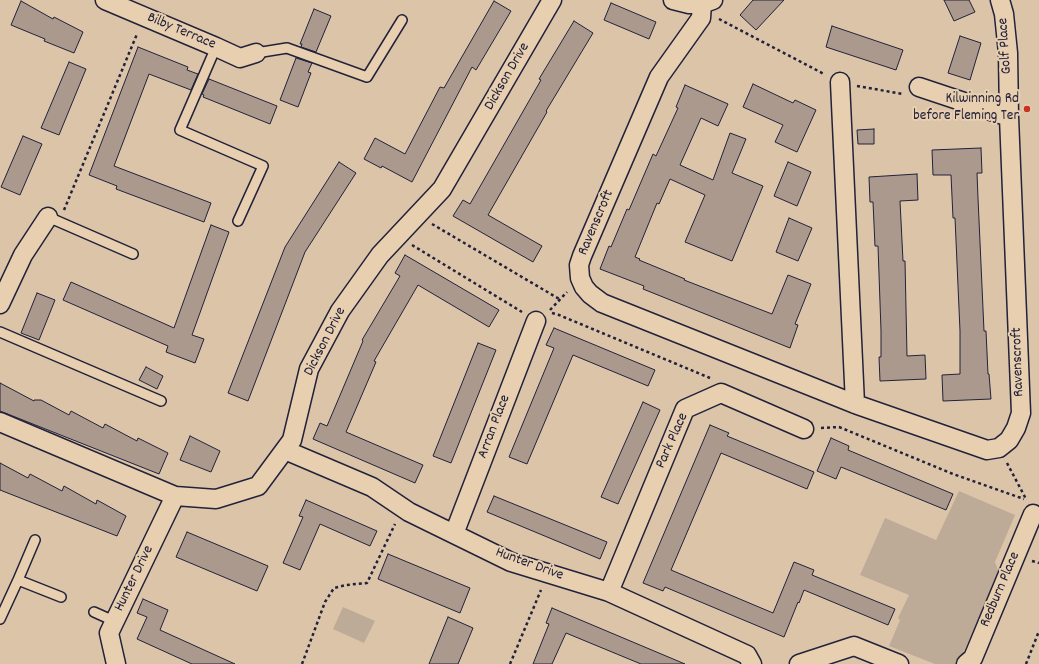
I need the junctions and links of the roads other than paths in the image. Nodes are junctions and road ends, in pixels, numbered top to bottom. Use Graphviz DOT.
graph roads {
  1 [pos="106,0"];
  2 [pos="552,0"];
  3 [pos="673,0"];
  4 [pos="1000,0"];
  5 [pos="708,2"];
  6 [pos="402,20"];
  7 [pos="216,46"];
  8 [pos="256,53"];
  9 [pos="840,82"];
  10 [pos="920,87"];
  11 [pos="1008,117"];
  12 [pos="53,220"];
  13 [pos="238,221"];
  14 [pos="133,254"];
  15 [pos="0,304"];
  16 [pos="536,321"];
  17 [pos="0,332"];
  18 [pos="161,401"];
  19 [pos="855,404"];
  20 [pos="0,422"];
  21 [pos="804,429"];
  22 [pos="285,450"];
  23 [pos="175,496"];
  24 [pos="1033,514"];
  25 [pos="454,534"];
  26 [pos="35,540"];
  27 [pos="18,580"];
  28 [pos="609,592"];
  29 [pos="61,597"];
  30 [pos="94,612"];
  31 [pos="0,619"];
  32 [pos="114,621"];
  33 [pos="116,664"];
  34 [pos="752,664"];
  35 [pos="800,664"];
  36 [pos="899,664"];
  37 [pos="966,664"];
  1 -- 7 [label="street, Bilby Terrace"];
  2 -- 22 [label="street, Dickson Drive"];
  3 -- 5 [label="street"];
  4 -- 11 [label="street, Golf Place"];
  5 -- 19 [label="street, Ravenscroft"];
  6 -- 8 [label="lane"];
  7 -- 8 [label="street, Bilby Terrace"];
  7 -- 13 [label="lane"];
  9 -- 19 [label="street"];
  10 -- 11 [label="street"];
  11 -- 19 [label="street, Ravenscroft"];
  12 -- 14 [label="lane"];
  12 -- 15 [label="street"];
  16 -- 25 [label="street, Arran Place"];
  17 -- 18 [label="lane"];
  20 -- 23 [label="street, Dickson Drive"];
  21 -- 28 [label="street, Park Place"];
  22 -- 23 [label="street, Dickson Drive"];
  22 -- 25 [label="street, Hunter Drive"];
  23 -- 32 [label="street, Hunter Drive"];
  24 -- 37 [label="street, Redburn Place"];
  25 -- 28 [label="street, Hunter Drive"];
  26 -- 27 [label="lane"];
  27 -- 29 [label="lane"];
  27 -- 31 [label="lane"];
  28 -- 34 [label="street, Hunter Drive"];
  30 -- 32 [label="lane"];
  32 -- 33 [label="street, Hunter Drive"];
  35 -- 36 [label="street"];
}
